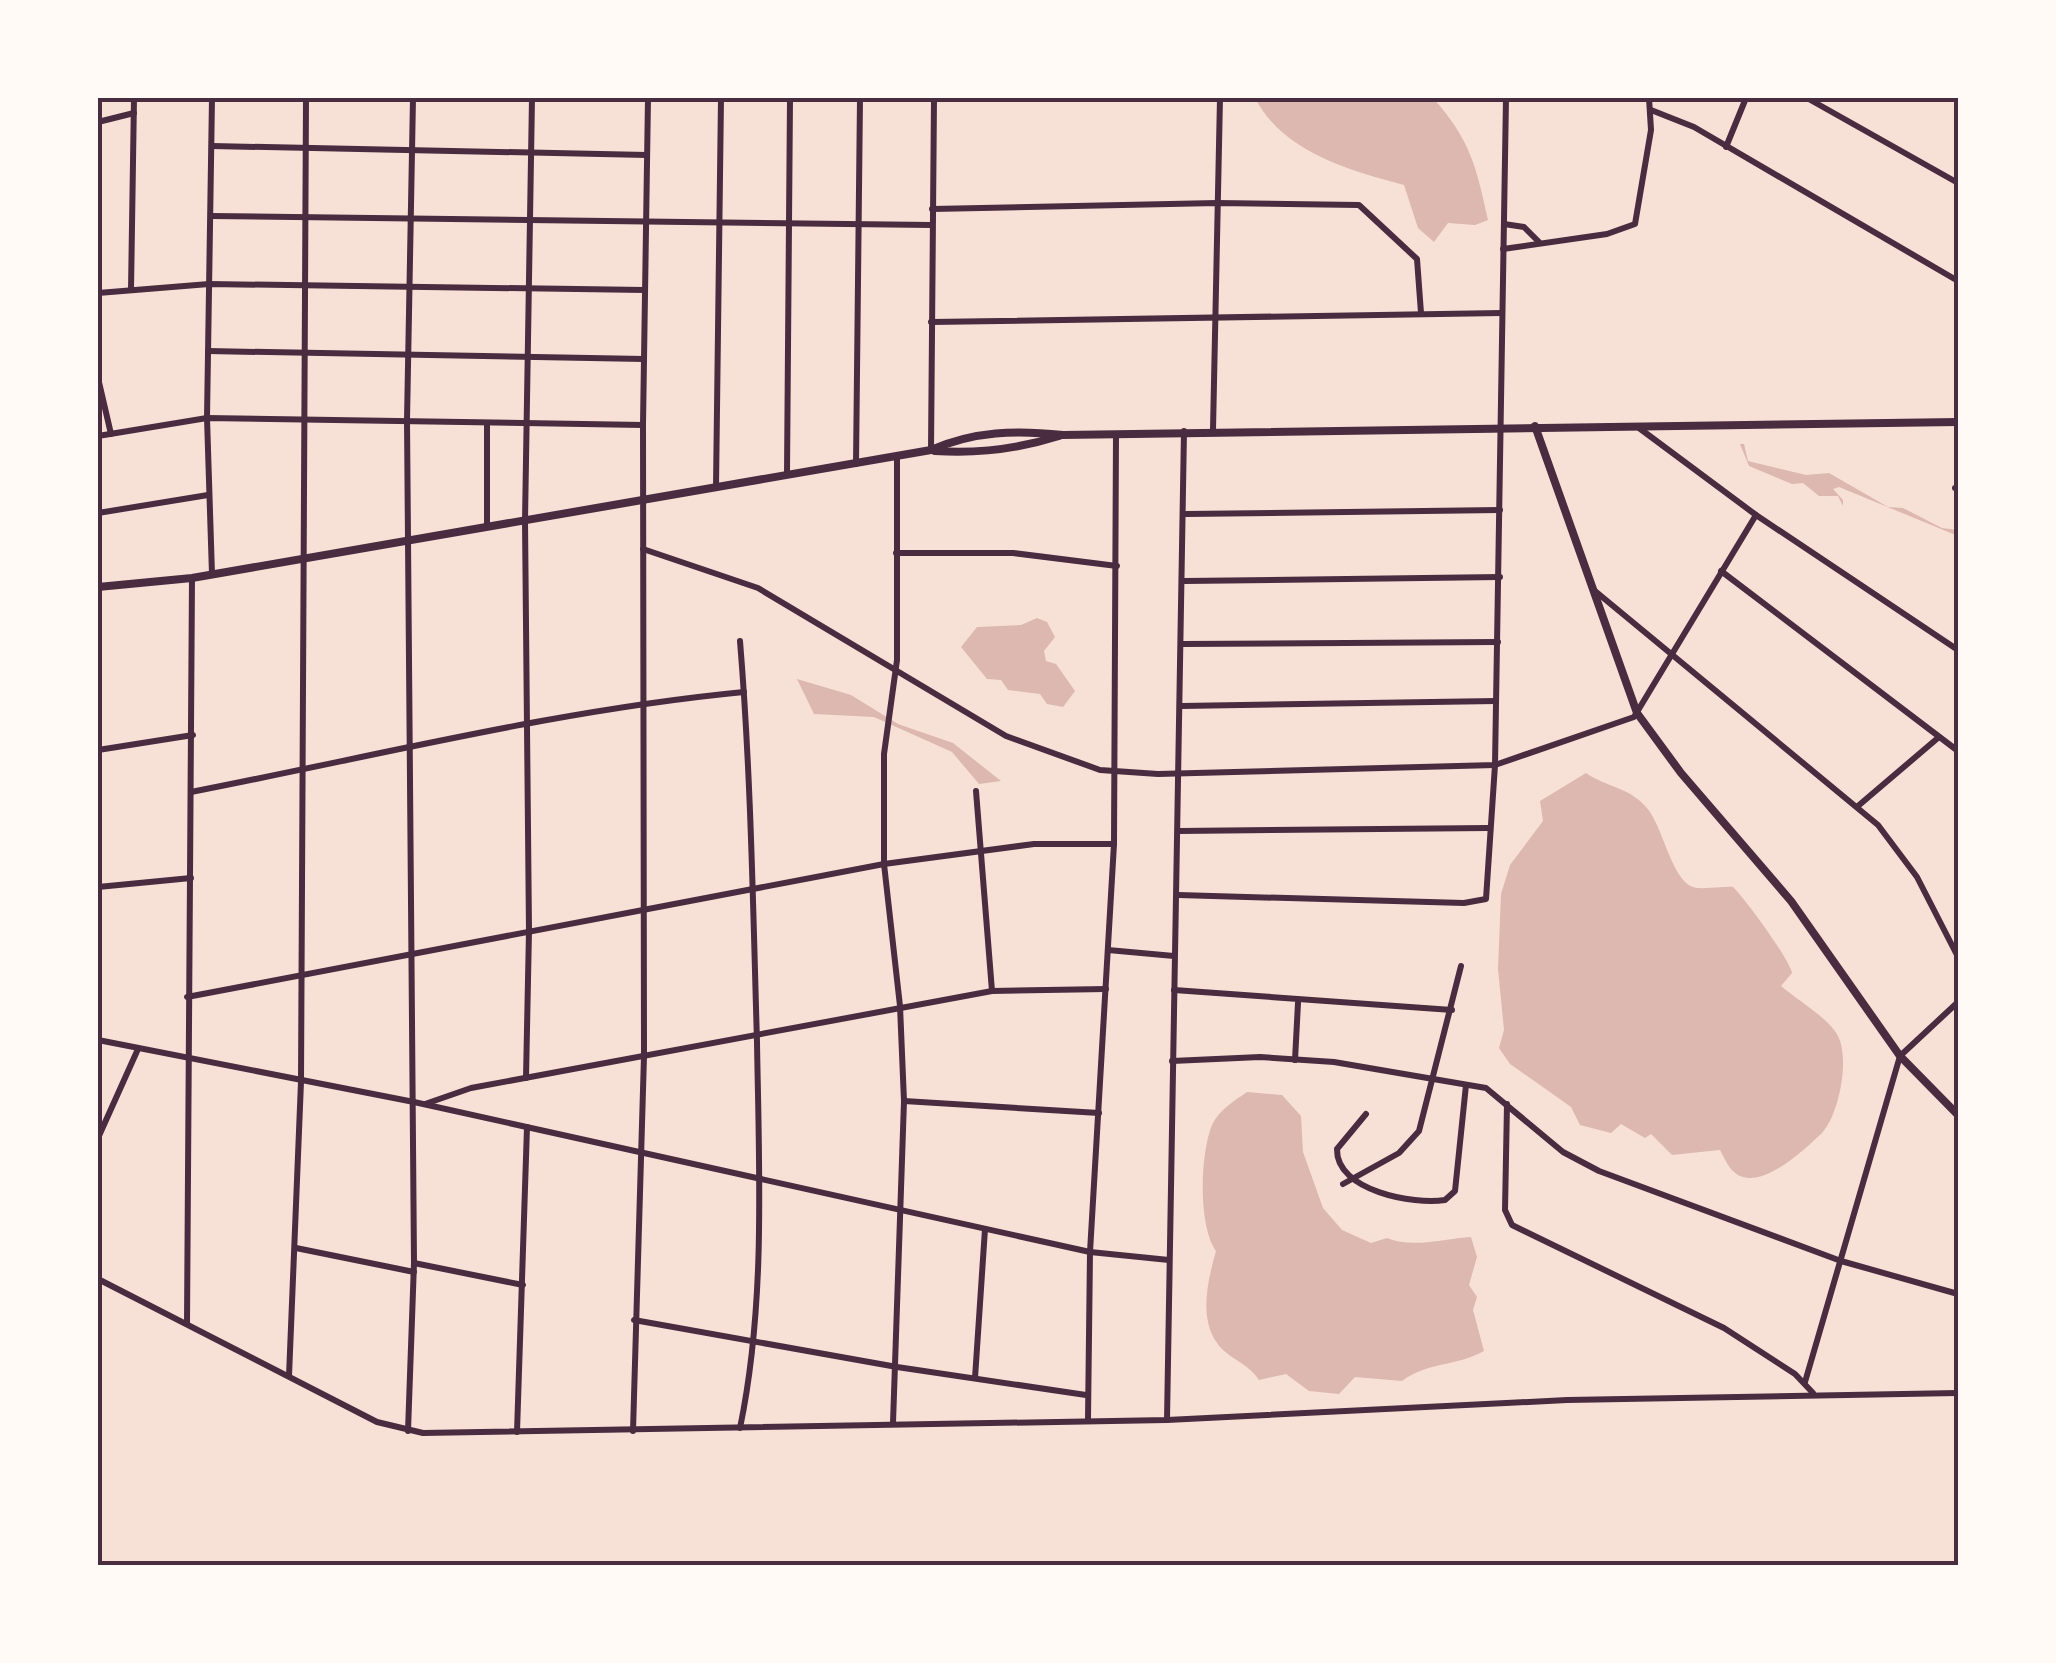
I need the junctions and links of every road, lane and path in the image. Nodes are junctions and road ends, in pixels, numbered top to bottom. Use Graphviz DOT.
graph roads {
  1 [pos="134,98"];
  2 [pos="212,98"];
  3 [pos="306,98"];
  4 [pos="413,98"];
  5 [pos="532,98"];
  6 [pos="648,98"];
  7 [pos="721,98"];
  8 [pos="790,98"];
  9 [pos="860,98"];
  10 [pos="934,98"];
  11 [pos="1220,98"];
  12 [pos="1506,98"];
  13 [pos="1650,98"];
  14 [pos="1746,98"];
  15 [pos="1807,98"];
  16 [pos="1823,101"];
  17 [pos="1652,110"];
  18 [pos="134,113"];
  19 [pos="98,122"];
  20 [pos="212,146"];
  21 [pos="1726,147"];
  22 [pos="306,150"];
  23 [pos="412,152"];
  24 [pos="531,154"];
  25 [pos="647,154"];
  26 [pos="1958,183"];
  27 [pos="1217,203"];
  28 [pos="932,209"];
  29 [pos="211,216"];
  30 [pos="304,216"];
  31 [pos="411,220"];
  32 [pos="530,221"];
  33 [pos="720,221"];
  34 [pos="646,222"];
  35 [pos="789,224"];
  36 [pos="859,224"];
  37 [pos="1504,224"];
  38 [pos="932,225"];
  39 [pos="1540,244"];
  40 [pos="1504,249"];
  41 [pos="1958,282"];
  42 [pos="210,284"];
  43 [pos="304,286"];
  44 [pos="411,286"];
  45 [pos="528,289"];
  46 [pos="132,290"];
  47 [pos="645,290"];
  48 [pos="98,293"];
  49 [pos="1420,313"];
  50 [pos="1502,313"];
  51 [pos="1215,316"];
  52 [pos="931,322"];
  53 [pos="208,351"];
  54 [pos="302,353"];
  55 [pos="409,356"];
  56 [pos="528,358"];
  57 [pos="644,359"];
  58 [pos="98,378"];
  59 [pos="208,418"];
  60 [pos="302,420"];
  61 [pos="407,420"];
  62 [pos="486,422"];
  63 [pos="1958,422"];
  64 [pos="527,425"];
  65 [pos="643,425"];
  66 [pos="1535,426"];
  67 [pos="1498,427"];
  68 [pos="1638,427"];
  69 [pos="1213,430"];
  70 [pos="1184,431"];
  71 [pos="111,434"];
  72 [pos="1116,434"];
  73 [pos="1063,435"];
  74 [pos="98,436"];
  75 [pos="931,450"];
  76 [pos="897,457"];
  77 [pos="856,464"];
  78 [pos="787,473"];
  79 [pos="716,486"];
  80 [pos="208,495"];
  81 [pos="643,503"];
  82 [pos="1500,510"];
  83 [pos="98,513"];
  84 [pos="1186,514"];
  85 [pos="1756,515"];
  86 [pos="525,522"];
  87 [pos="487,527"];
  88 [pos="407,539"];
  89 [pos="643,549"];
  90 [pos="896,553"];
  91 [pos="301,559"];
  92 [pos="1117,566"];
  93 [pos="1721,571"];
  94 [pos="212,574"];
  95 [pos="1500,577"];
  96 [pos="192,578"];
  97 [pos="1184,581"];
  98 [pos="98,590"];
  99 [pos="1594,590"];
  100 [pos="740,641"];
  101 [pos="1498,642"];
  102 [pos="1182,644"];
  103 [pos="1958,650"];
  104 [pos="1672,653"];
  105 [pos="896,674"];
  106 [pos="744,692"];
  107 [pos="644,701"];
  108 [pos="1496,702"];
  109 [pos="1181,706"];
  110 [pos="1637,713"];
  111 [pos="524,722"];
  112 [pos="193,734"];
  113 [pos="1938,736"];
  114 [pos="412,744"];
  115 [pos="98,750"];
  116 [pos="1958,752"];
  117 [pos="1495,765"];
  118 [pos="305,770"];
  119 [pos="1116,773"];
  120 [pos="1180,774"];
  121 [pos="976,791"];
  122 [pos="191,792"];
  123 [pos="1858,806"];
  124 [pos="1489,828"];
  125 [pos="1178,831"];
  126 [pos="1114,844"];
  127 [pos="981,850"];
  128 [pos="884,864"];
  129 [pos="191,878"];
  130 [pos="98,886"];
  131 [pos="754,888"];
  132 [pos="1178,894"];
  133 [pos="643,910"];
  134 [pos="530,931"];
  135 [pos="1108,950"];
  136 [pos="412,956"];
  137 [pos="1174,956"];
  138 [pos="1958,957"];
  139 [pos="1460,966"];
  140 [pos="302,977"];
  141 [pos="992,990"];
  142 [pos="1106,990"];
  143 [pos="1174,990"];
  144 [pos="186,997"];
  145 [pos="1298,1002"];
  146 [pos="1958,1002"];
  147 [pos="900,1006"];
  148 [pos="1452,1010"];
  149 [pos="756,1035"];
  150 [pos="98,1040"];
  151 [pos="138,1049"];
  152 [pos="644,1056"];
  153 [pos="1900,1056"];
  154 [pos="188,1058"];
  155 [pos="1172,1060"];
  156 [pos="1295,1060"];
  157 [pos="526,1078"];
  158 [pos="1433,1080"];
  159 [pos="301,1082"];
  160 [pos="1466,1085"];
  161 [pos="904,1101"];
  162 [pos="414,1102"];
  163 [pos="425,1104"];
  164 [pos="1507,1104"];
  165 [pos="1098,1113"];
  166 [pos="1366,1114"];
  167 [pos="1958,1115"];
  168 [pos="527,1126"];
  169 [pos="98,1138"];
  170 [pos="640,1153"];
  171 [pos="758,1177"];
  172 [pos="1354,1178"];
  173 [pos="1343,1184"];
  174 [pos="901,1209"];
  175 [pos="986,1229"];
  176 [pos="296,1248"];
  177 [pos="1090,1252"];
  178 [pos="1170,1260"];
  179 [pos="1841,1261"];
  180 [pos="414,1268"];
  181 [pos="98,1279"];
  182 [pos="524,1285"];
  183 [pos="1958,1294"];
  184 [pos="634,1320"];
  185 [pos="187,1323"];
  186 [pos="752,1339"];
  187 [pos="897,1367"];
  188 [pos="289,1376"];
  189 [pos="975,1378"];
  190 [pos="1805,1382"];
  191 [pos="1958,1393"];
  192 [pos="1813,1394"];
  193 [pos="1086,1395"];
  194 [pos="1088,1419"];
  195 [pos="1167,1420"];
  196 [pos="894,1423"];
  197 [pos="740,1428"];
  198 [pos="408,1431"];
  199 [pos="633,1431"];
  200 [pos="517,1432"];
  1 -- 18 [label="street"];
  2 -- 20 [label="street"];
  3 -- 22 [label="street"];
  4 -- 23 [label="street"];
  5 -- 24 [label="street"];
  6 -- 25 [label="street"];
  7 -- 33 [label="street"];
  8 -- 35 [label="street"];
  9 -- 36 [label="street"];
  10 -- 28 [label="street"];
  11 -- 27 [label="street"];
  12 -- 37 [label="street"];
  13 -- 17 [label="street"];
  14 -- 21 [label="street"];
  15 -- 16 [label="street"];
  16 -- 26 [label="street"];
  17 -- 21 [label="street"];
  17 -- 39 [label="street"];
  18 -- 19 [label="street"];
  18 -- 46 [label="street"];
  20 -- 22 [label="street"];
  20 -- 29 [label="street"];
  21 -- 41 [label="street"];
  22 -- 23 [label="street"];
  22 -- 30 [label="street"];
  23 -- 24 [label="street"];
  23 -- 31 [label="street"];
  24 -- 25 [label="street"];
  24 -- 32 [label="street"];
  25 -- 34 [label="street"];
  27 -- 28 [label="street"];
  27 -- 49 [label="street"];
  27 -- 51 [label="street"];
  28 -- 38 [label="street"];
  29 -- 30 [label="street"];
  29 -- 42 [label="street"];
  30 -- 31 [label="street"];
  30 -- 43 [label="street"];
  31 -- 32 [label="street"];
  31 -- 44 [label="street"];
  32 -- 34 [label="street"];
  32 -- 45 [label="street"];
  33 -- 34 [label="street"];
  33 -- 35 [label="street"];
  33 -- 79 [label="street"];
  34 -- 47 [label="street"];
  35 -- 36 [label="street"];
  35 -- 78 [label="street"];
  36 -- 38 [label="street"];
  36 -- 77 [label="street"];
  37 -- 39 [label="street"];
  37 -- 40 [label="street"];
  38 -- 52 [label="street"];
  39 -- 40 [label="street"];
  40 -- 50 [label="street"];
  42 -- 43 [label="street"];
  42 -- 46 [label="street"];
  42 -- 53 [label="street"];
  43 -- 44 [label="street"];
  43 -- 54 [label="street"];
  44 -- 45 [label="street"];
  44 -- 55 [label="street"];
  45 -- 47 [label="street"];
  45 -- 56 [label="street"];
  46 -- 48 [label="street"];
  47 -- 57 [label="street"];
  49 -- 50 [label="street"];
  49 -- 51 [label="street"];
  50 -- 67 [label="street"];
  51 -- 52 [label="street"];
  51 -- 69 [label="street"];
  52 -- 75 [label="street"];
  53 -- 54 [label="street"];
  53 -- 59 [label="street"];
  54 -- 55 [label="street"];
  54 -- 60 [label="street"];
  55 -- 56 [label="street"];
  55 -- 61 [label="street"];
  56 -- 57 [label="street"];
  56 -- 64 [label="street"];
  57 -- 65 [label="street"];
  58 -- 71 [label="street"];
  59 -- 60 [label="street"];
  59 -- 71 [label="street"];
  59 -- 80 [label="street"];
  60 -- 61 [label="street"];
  60 -- 91 [label="street"];
  61 -- 62 [label="street"];
  61 -- 88 [label="street"];
  62 -- 64 [label="street"];
  62 -- 87 [label="street"];
  63 -- 68 [label="street"];
  64 -- 65 [label="street"];
  64 -- 86 [label="street"];
  65 -- 81 [label="street"];
  66 -- 67 [label="street"];
  66 -- 68 [label="street"];
  66 -- 99 [label="street"];
  67 -- 69 [label="street"];
  67 -- 82 [label="street"];
  68 -- 85 [label="street"];
  69 -- 70 [label="street"];
  70 -- 72 [label="street"];
  70 -- 84 [label="street"];
  71 -- 74 [label="street"];
  72 -- 73 [label="street"];
  72 -- 92 [label="street"];
  73 -- 75 [label="street"];
  73 -- 75 [label="street"];
  75 -- 76 [label="street"];
  76 -- 77 [label="street"];
  76 -- 90 [label="street"];
  77 -- 78 [label="street"];
  78 -- 79 [label="street"];
  79 -- 81 [label="street"];
  80 -- 83 [label="street"];
  80 -- 94 [label="street"];
  81 -- 86 [label="street"];
  81 -- 89 [label="street"];
  82 -- 84 [label="street"];
  82 -- 95 [label="street"];
  84 -- 97 [label="street"];
  85 -- 93 [label="street"];
  85 -- 103 [label="street"];
  86 -- 87 [label="street"];
  86 -- 111 [label="street"];
  87 -- 88 [label="street"];
  88 -- 91 [label="street"];
  88 -- 114 [label="street"];
  89 -- 105 [label="street"];
  89 -- 107 [label="street"];
  90 -- 92 [label="street"];
  90 -- 105 [label="street"];
  91 -- 94 [label="street"];
  91 -- 118 [label="street"];
  92 -- 119 [label="street"];
  93 -- 104 [label="street"];
  93 -- 113 [label="street"];
  94 -- 96 [label="street"];
  95 -- 97 [label="street"];
  95 -- 101 [label="street"];
  96 -- 98 [label="street"];
  96 -- 112 [label="street"];
  97 -- 102 [label="street"];
  99 -- 104 [label="street"];
  99 -- 110 [label="street"];
  100 -- 106 [label="street"];
  101 -- 102 [label="street"];
  101 -- 108 [label="street"];
  102 -- 109 [label="street"];
  104 -- 110 [label="street"];
  104 -- 123 [label="street"];
  105 -- 119 [label="street"];
  105 -- 128 [label="street"];
  106 -- 107 [label="street"];
  106 -- 131 [label="street"];
  107 -- 111 [label="street"];
  107 -- 133 [label="street"];
  108 -- 109 [label="street"];
  108 -- 117 [label="street"];
  109 -- 120 [label="street"];
  110 -- 117 [label="street"];
  110 -- 153 [label="street"];
  111 -- 114 [label="street"];
  111 -- 134 [label="street"];
  112 -- 115 [label="street"];
  112 -- 122 [label="street"];
  113 -- 116 [label="street"];
  113 -- 123 [label="street"];
  114 -- 118 [label="street"];
  114 -- 136 [label="street"];
  117 -- 120 [label="street"];
  117 -- 124 [label="street"];
  118 -- 122 [label="street"];
  118 -- 140 [label="street"];
  119 -- 120 [label="street"];
  119 -- 126 [label="street"];
  120 -- 125 [label="street"];
  121 -- 127 [label="street"];
  122 -- 129 [label="street"];
  123 -- 138 [label="street"];
  124 -- 125 [label="street"];
  124 -- 132 [label="street"];
  125 -- 132 [label="street"];
  126 -- 127 [label="street"];
  126 -- 135 [label="street"];
  127 -- 128 [label="street"];
  127 -- 141 [label="street"];
  128 -- 131 [label="street"];
  128 -- 147 [label="street"];
  129 -- 130 [label="street"];
  129 -- 144 [label="street"];
  131 -- 133 [label="street"];
  131 -- 149 [label="street"];
  132 -- 137 [label="street"];
  133 -- 134 [label="street"];
  133 -- 152 [label="street"];
  134 -- 136 [label="street"];
  134 -- 157 [label="street"];
  135 -- 137 [label="street"];
  135 -- 142 [label="street"];
  136 -- 140 [label="street"];
  136 -- 162 [label="street"];
  137 -- 143 [label="street"];
  139 -- 148 [label="street"];
  140 -- 144 [label="street"];
  140 -- 159 [label="street"];
  141 -- 142 [label="street"];
  141 -- 147 [label="street"];
  142 -- 165 [label="street"];
  143 -- 145 [label="street"];
  143 -- 155 [label="street"];
  144 -- 154 [label="street"];
  145 -- 148 [label="street"];
  145 -- 156 [label="street"];
  146 -- 153 [label="street"];
  147 -- 149 [label="street"];
  147 -- 161 [label="street"];
  148 -- 158 [label="street"];
  149 -- 152 [label="street"];
  149 -- 171 [label="street"];
  150 -- 151 [label="street"];
  151 -- 154 [label="street"];
  151 -- 169 [label="street"];
  152 -- 157 [label="street"];
  152 -- 170 [label="street"];
  153 -- 167 [label="street"];
  153 -- 179 [label="street"];
  154 -- 159 [label="street"];
  154 -- 185 [label="street"];
  155 -- 156 [label="street"];
  155 -- 178 [label="street"];
  156 -- 158 [label="street"];
  157 -- 163 [label="street"];
  158 -- 160 [label="street"];
  158 -- 172 [label="street"];
  159 -- 162 [label="street"];
  159 -- 176 [label="street"];
  160 -- 164 [label="street"];
  160 -- 172 [label="street"];
  161 -- 165 [label="street"];
  161 -- 174 [label="street"];
  162 -- 163 [label="street"];
  162 -- 180 [label="street"];
  163 -- 168 [label="street"];
  164 -- 179 [label="street"];
  164 -- 190 [label="street"];
  165 -- 177 [label="street"];
  166 -- 172 [label="street"];
  168 -- 170 [label="street"];
  168 -- 182 [label="street"];
  170 -- 171 [label="street"];
  170 -- 184 [label="street"];
  171 -- 174 [label="street"];
  171 -- 186 [label="street"];
  172 -- 173 [label="street"];
  174 -- 175 [label="street"];
  174 -- 187 [label="street"];
  175 -- 177 [label="street"];
  175 -- 189 [label="street"];
  176 -- 180 [label="street"];
  176 -- 188 [label="street"];
  177 -- 178 [label="street"];
  177 -- 193 [label="street"];
  178 -- 195 [label="street"];
  179 -- 183 [label="street"];
  179 -- 190 [label="street"];
  180 -- 182 [label="street"];
  180 -- 198 [label="street"];
  181 -- 185 [label="street"];
  182 -- 200 [label="street"];
  184 -- 186 [label="street"];
  184 -- 199 [label="street"];
  185 -- 188 [label="street"];
  186 -- 187 [label="street"];
  186 -- 197 [label="street"];
  187 -- 189 [label="street"];
  187 -- 196 [label="street"];
  188 -- 198 [label="street"];
  189 -- 193 [label="street"];
  190 -- 192 [label="street"];
  191 -- 192 [label="street"];
  192 -- 195 [label="street"];
  193 -- 194 [label="street"];
  194 -- 195 [label="street"];
  194 -- 196 [label="street"];
  196 -- 197 [label="street"];
  197 -- 199 [label="street"];
  198 -- 200 [label="street"];
  199 -- 200 [label="street"];
}
